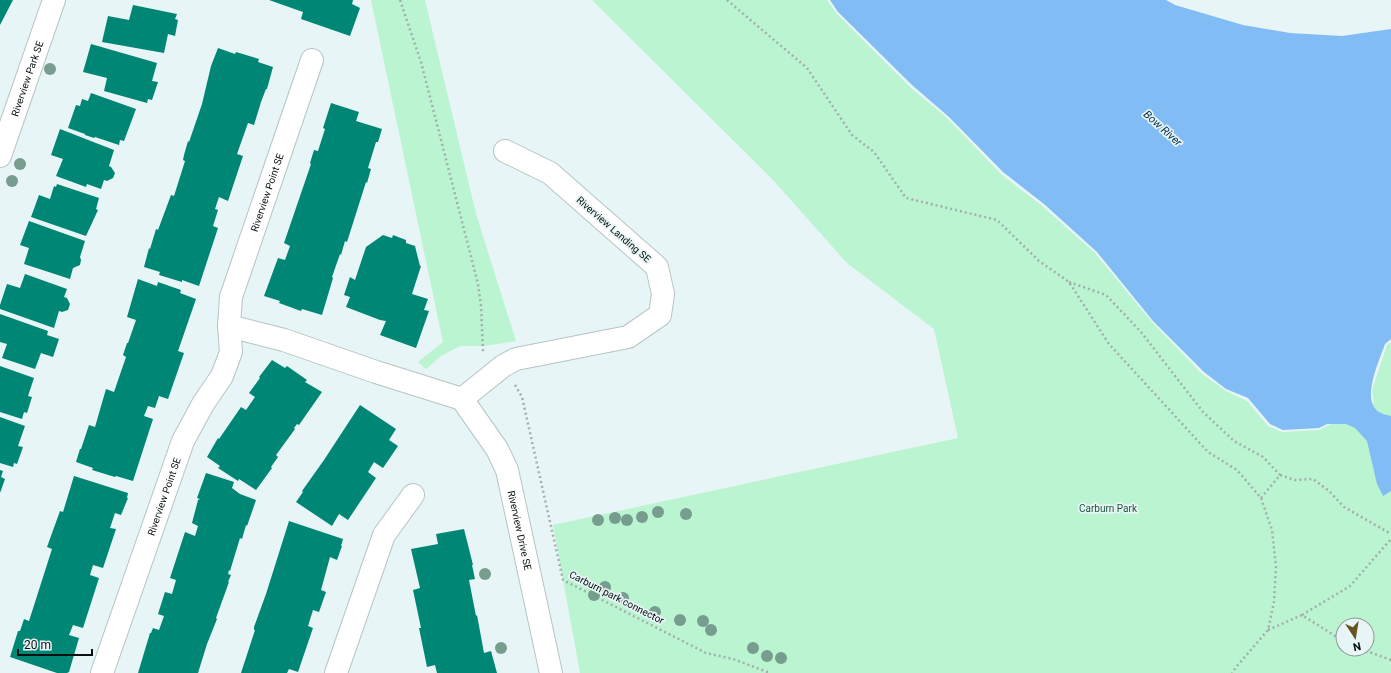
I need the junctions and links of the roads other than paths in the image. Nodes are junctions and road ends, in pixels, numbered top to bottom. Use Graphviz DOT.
graph roads {
  1 [pos="54,0"];
  2 [pos="312,60"];
  3 [pos="505,151"];
  4 [pos="0,156"];
  5 [pos="229,326"];
  6 [pos="462,399"];
  7 [pos="413,495"];
  8 [pos="102,673"];
  9 [pos="336,673"];
  10 [pos="551,673"];
  1 -- 4 [label="street, Riverview Park SE"];
  2 -- 5 [label="street, Riverview Point SE"];
  3 -- 6 [label="street, Riverview Landing SE"];
  5 -- 6 [label="street"];
  5 -- 8 [label="street, Riverview Point SE"];
  6 -- 10 [label="street, Riverview Drive SE"];
  7 -- 9 [label="street"];
}
